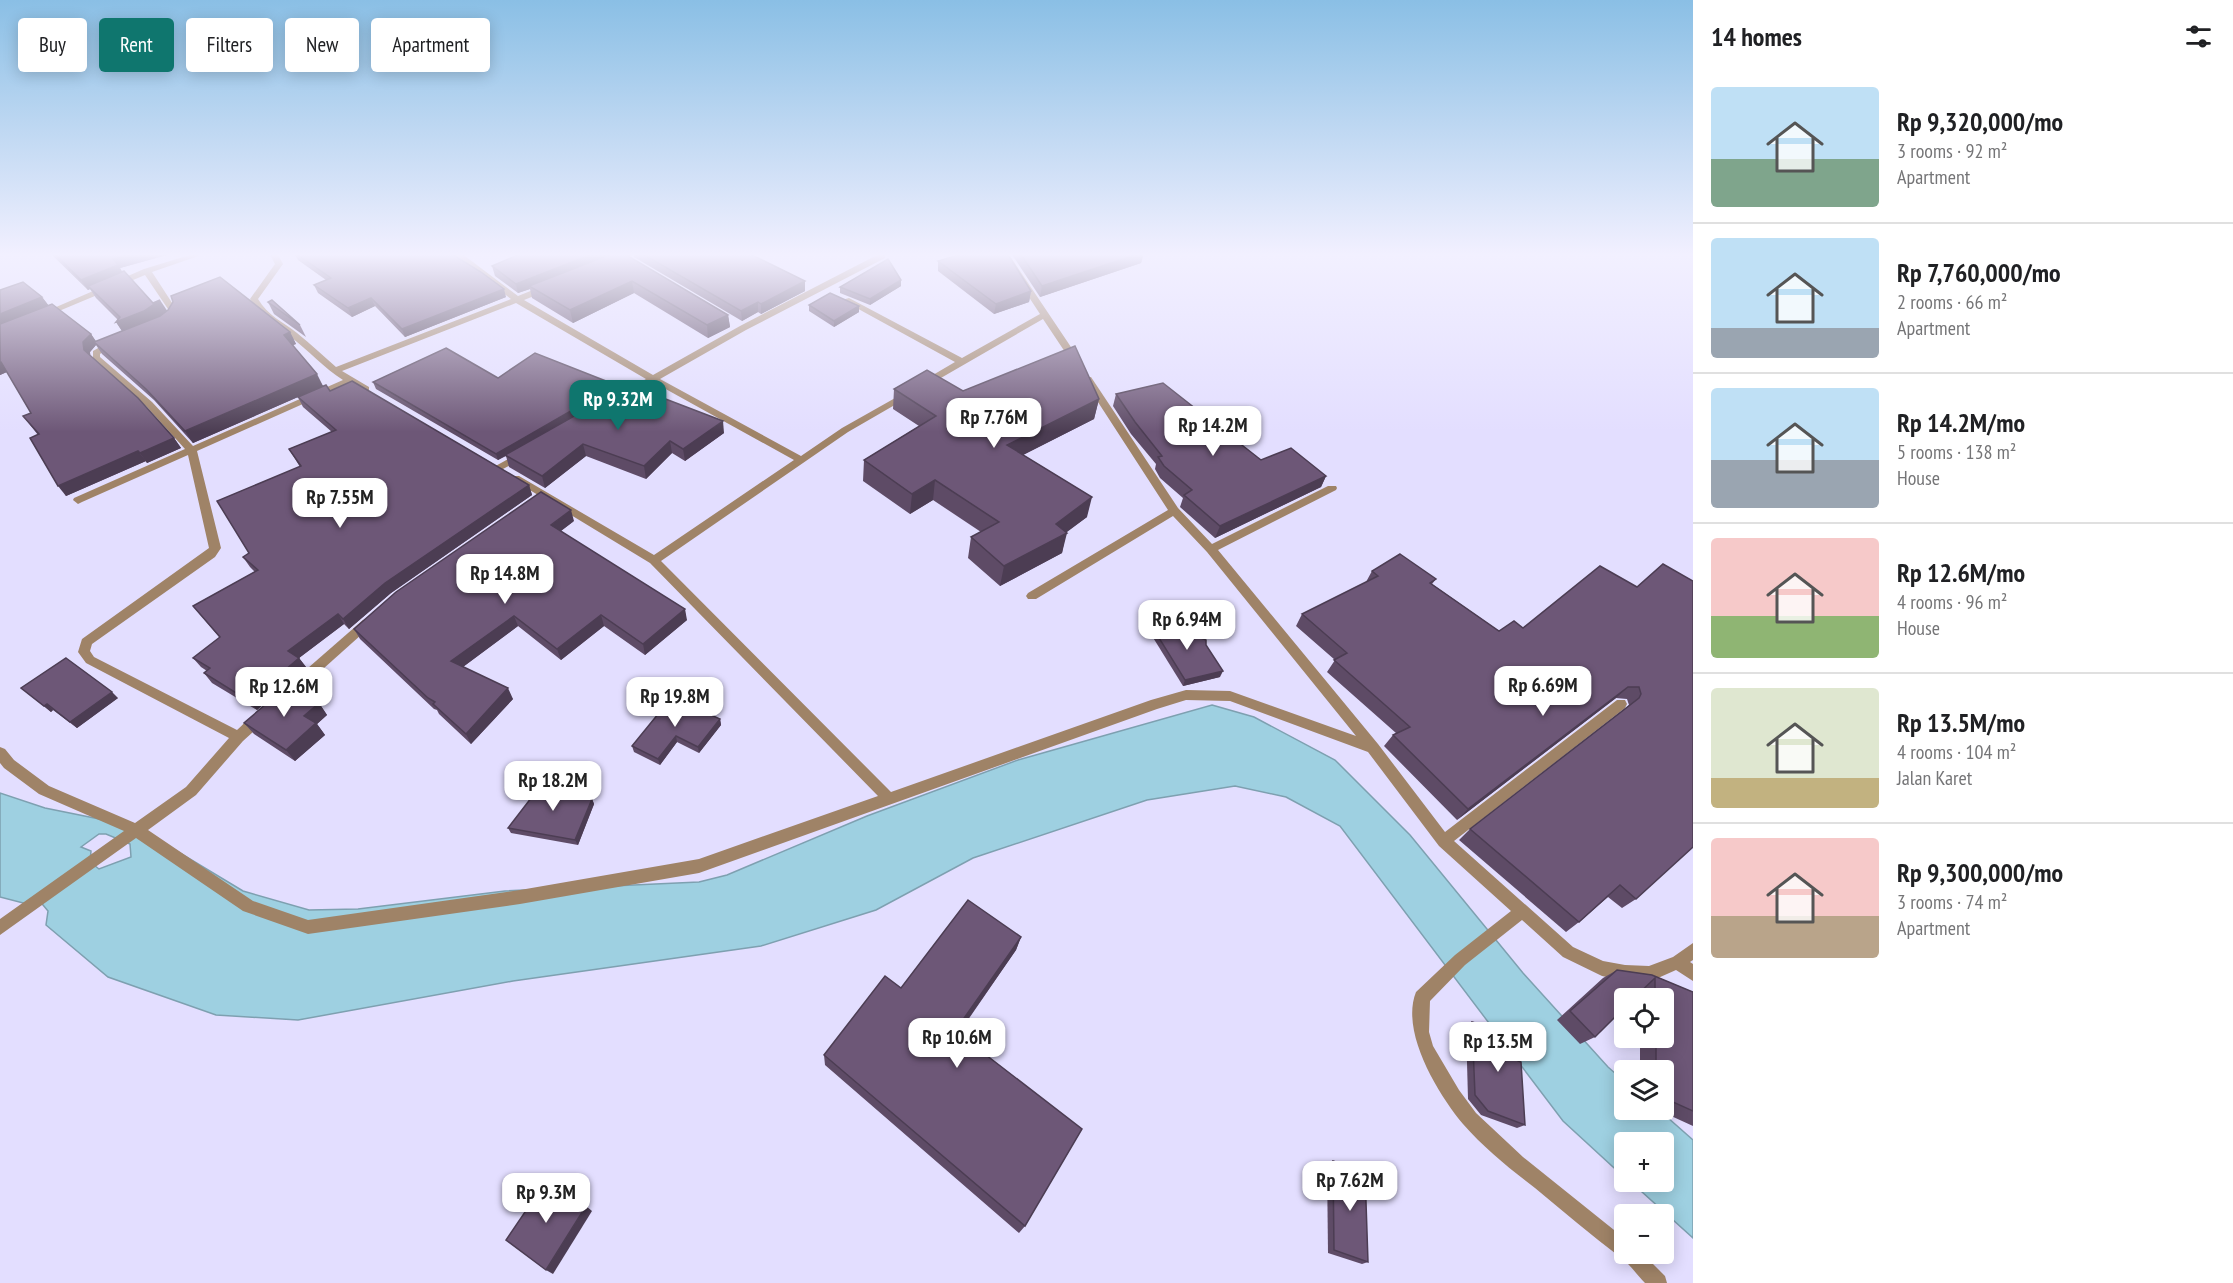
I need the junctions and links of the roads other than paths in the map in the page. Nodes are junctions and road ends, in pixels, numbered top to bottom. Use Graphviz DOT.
graph roads {
  1 [pos="46,313"];
  2 [pos="174,313"];
  3 [pos="263,313"];
  4 [pos="485,313"];
  5 [pos="540,313"];
  6 [pos="777,313"];
  7 [pos="867,313"];
  8 [pos="1045,314"];
  9 [pos="31,319"];
  10 [pos="734,322"];
  11 [pos="163,323"];
  12 [pos="743,328"];
  13 [pos="123,339"];
  14 [pos="962,362"];
  15 [pos="335,371"];
  16 [pos="652,378"];
  17 [pos="350,380"];
  18 [pos="370,392"];
  19 [pos="611,402"];
  20 [pos="528,450"];
  21 [pos="192,451"];
  22 [pos="801,460"];
  23 [pos="1332,488"];
  24 [pos="78,500"];
  25 [pos="1174,511"];
  26 [pos="1211,549"];
  27 [pos="654,560"];
  28 [pos="1032,596"];
  29 [pos="378,614"];
  30 [pos="1621,704"];
  31 [pos="238,737"];
  32 [pos="1373,748"];
  33 [pos="0,753"];
  34 [pos="889,799"];
  35 [pos="136,830"];
  36 [pos="1444,840"];
  37 [pos="1521,912"];
  38 [pos="0,928"];
  39 [pos="1693,950"];
  40 [pos="1678,962"];
  41 [pos="1693,973"];
  42 [pos="1614,1241"];
  43 [pos="1640,1264"];
  44 [pos="1658,1283"];
  1 -- 9 [label="street"];
  2 -- 11 [label="street"];
  3 -- 15 [label="street"];
  4 -- 15 [label="street"];
  5 -- 16 [label="street"];
  6 -- 12 [label="street"];
  7 -- 14 [label="street"];
  8 -- 14 [label="street"];
  8 -- 25 [label="street"];
  10 -- 12 [label="street"];
  12 -- 16 [label="street"];
  13 -- 21 [label="street"];
  14 -- 22 [label="street"];
  15 -- 17 [label="street"];
  16 -- 19 [label="street"];
  16 -- 22 [label="street"];
  17 -- 18 [label="street"];
  17 -- 21 [label="street"];
  20 -- 27 [label="street"];
  21 -- 24 [label="street"];
  21 -- 31 [label="street"];
  22 -- 27 [label="street"];
  23 -- 26 [label="street"];
  25 -- 26 [label="street"];
  25 -- 28 [label="street"];
  26 -- 32 [label="street"];
  27 -- 34 [label="street"];
  29 -- 31 [label="street"];
  30 -- 36 [label="street"];
  31 -- 35 [label="street"];
  32 -- 34 [label="street"];
  32 -- 36 [label="street"];
  33 -- 35 [label="street"];
  34 -- 35 [label="street"];
  35 -- 38 [label="street"];
  36 -- 37 [label="street"];
  37 -- 40 [label="street"];
  37 -- 42 [label="street"];
  39 -- 40 [label="street"];
  40 -- 41 [label="street"];
  43 -- 44 [label="street"];
}
